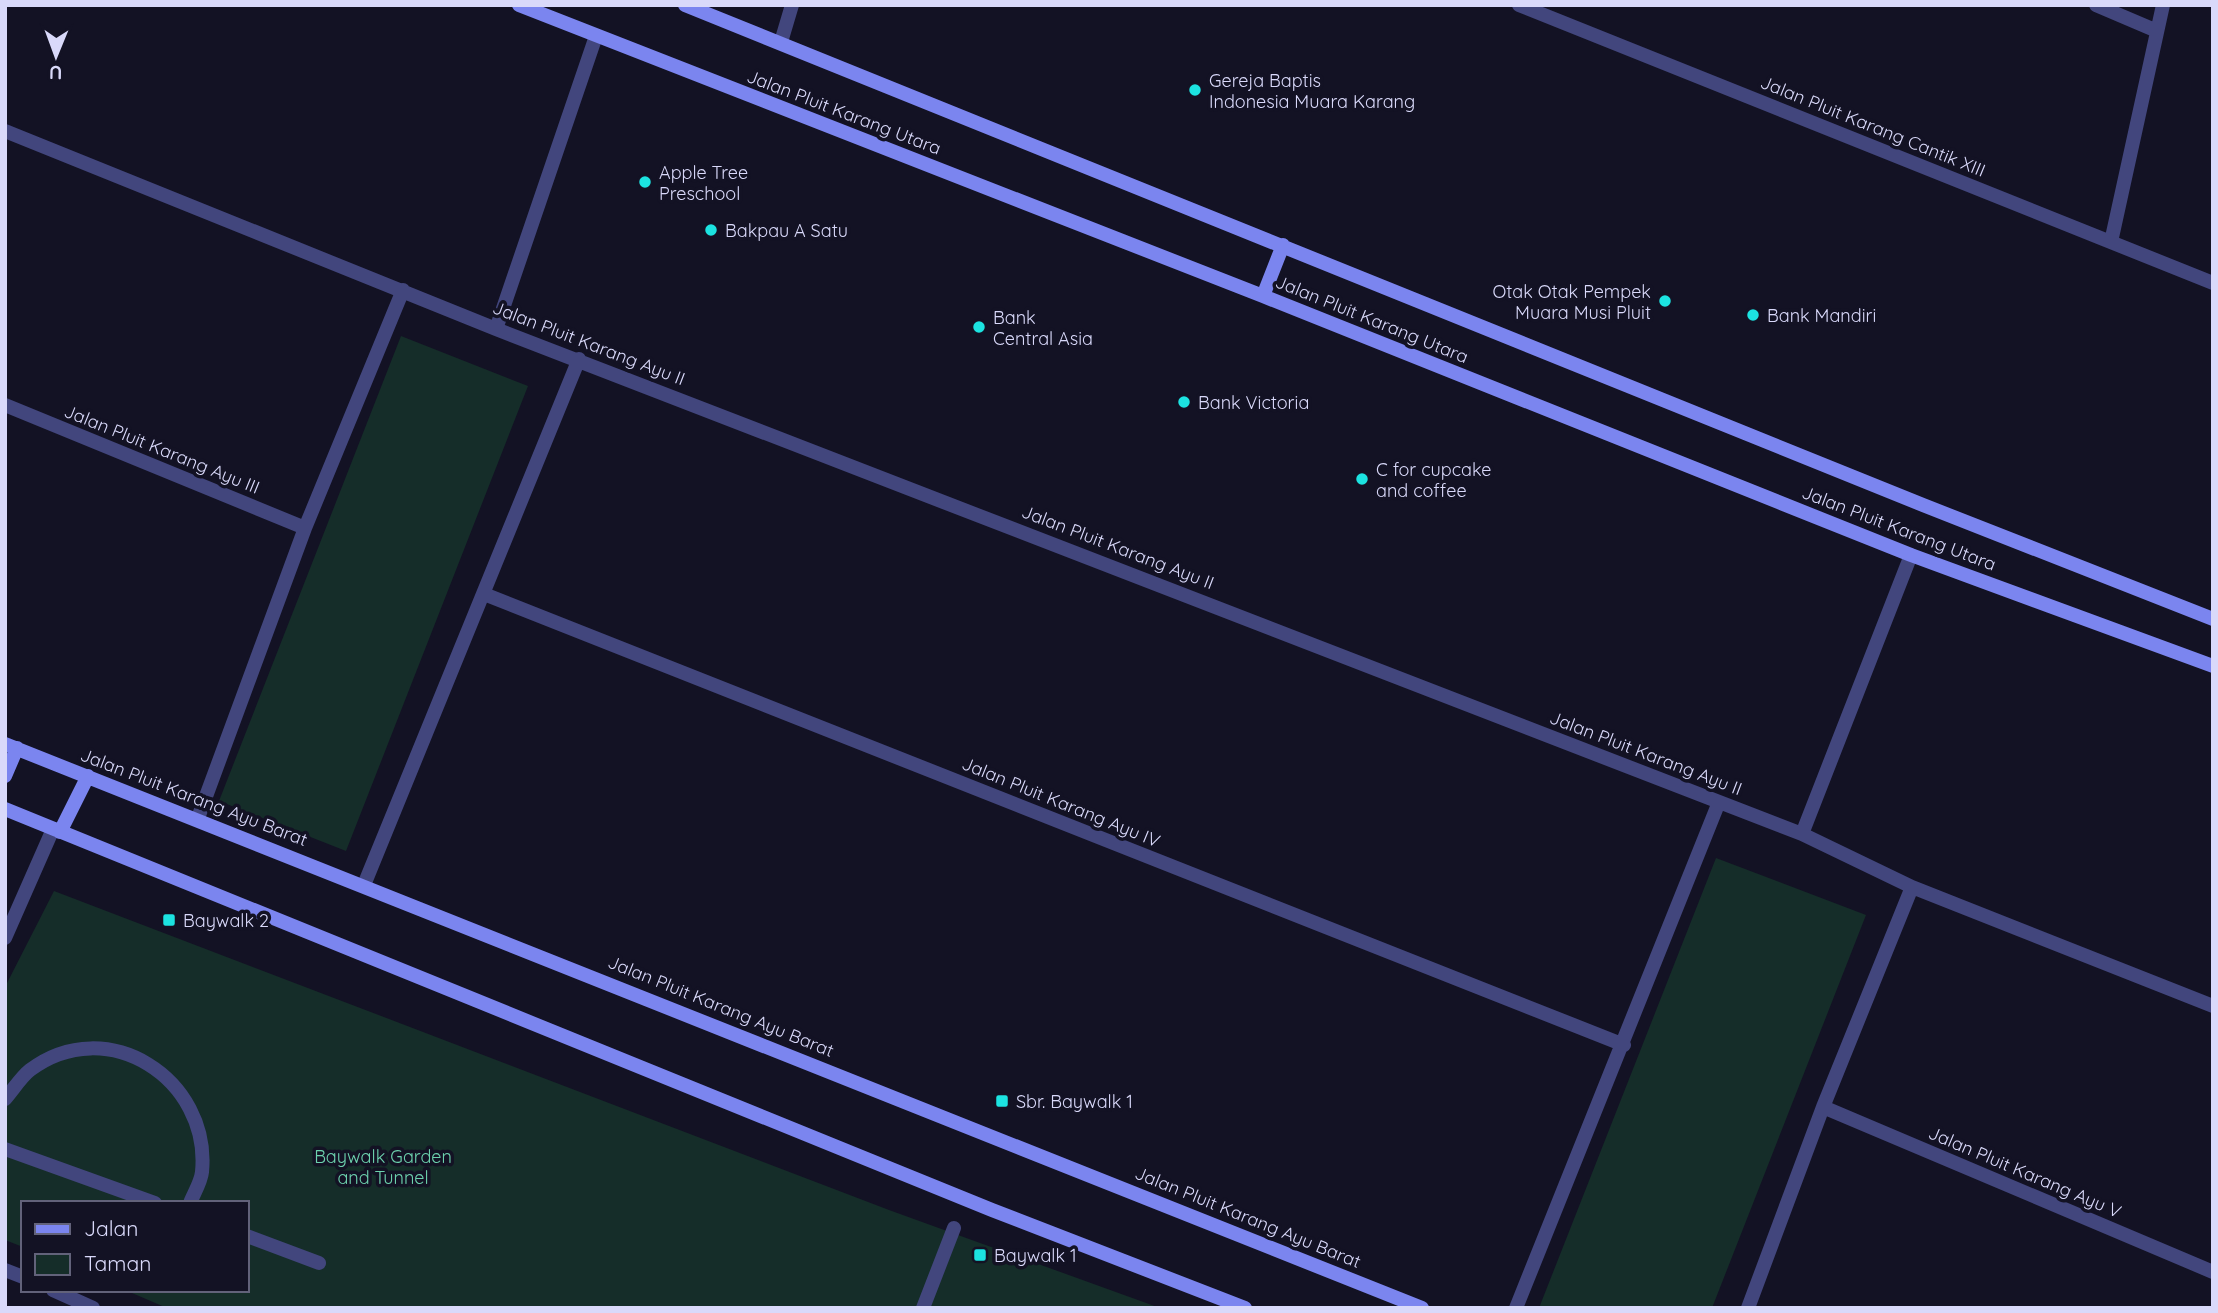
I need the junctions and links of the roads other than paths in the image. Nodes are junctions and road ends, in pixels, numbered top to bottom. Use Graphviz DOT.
graph roads {
  1 [pos="519,5"];
  2 [pos="685,5"];
  3 [pos="792,5"];
  4 [pos="1519,5"];
  5 [pos="2096,5"];
  6 [pos="2163,5"];
  7 [pos="2157,30"];
  8 [pos="596,36"];
  9 [pos="780,42"];
  10 [pos="5,131"];
  11 [pos="2110,242"];
  12 [pos="1283,246"];
  13 [pos="2213,283"];
  14 [pos="403,290"];
  15 [pos="1263,296"];
  16 [pos="496,329"];
  17 [pos="579,359"];
  18 [pos="5,405"];
  19 [pos="305,528"];
  20 [pos="1911,555"];
  21 [pos="484,594"];
  22 [pos="2213,619"];
  23 [pos="2213,666"];
  24 [pos="11,746"];
  25 [pos="5,776"];
  26 [pos="88,776"];
  27 [pos="1719,802"];
  28 [pos="5,809"];
  29 [pos="198,818"];
  30 [pos="57,831"];
  31 [pos="1802,835"];
  32 [pos="364,885"];
  33 [pos="1912,887"];
  34 [pos="5,938"];
  35 [pos="2213,1006"];
  36 [pos="1624,1045"];
  37 [pos="5,1099"];
  38 [pos="1823,1107"];
  39 [pos="5,1149"];
  40 [pos="149,1201"];
  41 [pos="191,1201"];
  42 [pos="954,1228"];
  43 [pos="248,1236"];
  44 [pos="319,1263"];
  45 [pos="2213,1272"];
  46 [pos="57,1292"];
  47 [pos="93,1308"];
  48 [pos="923,1308"];
  49 [pos="1245,1308"];
  50 [pos="1422,1308"];
  51 [pos="1516,1308"];
  52 [pos="1748,1308"];
  1 -- 8 [label="street, Jalan Pluit Karang Utara"];
  2 -- 9 [label="street, Jalan Pluit Karang Utara"];
  3 -- 9 [label="street"];
  4 -- 11 [label="street, Jalan Pluit Karang Cantik XIII"];
  5 -- 7 [label="street"];
  6 -- 7 [label="street"];
  7 -- 11 [label="street"];
  8 -- 15 [label="street, Jalan Pluit Karang Utara"];
  8 -- 16 [label="street"];
  9 -- 12 [label="street, Jalan Pluit Karang Utara"];
  10 -- 14 [label="street, Jalan Pluit Karang Ayu II"];
  11 -- 13 [label="street, Jalan Pluit Karang Cantik XIII"];
  12 -- 15 [label="street"];
  12 -- 22 [label="street, Jalan Pluit Karang Utara"];
  14 -- 16 [label="street, Jalan Pluit Karang Ayu II"];
  14 -- 19 [label="street"];
  15 -- 20 [label="street, Jalan Pluit Karang Utara"];
  16 -- 17 [label="street, Jalan Pluit Karang Ayu II"];
  17 -- 21 [label="street"];
  17 -- 27 [label="street, Jalan Pluit Karang Ayu II"];
  18 -- 19 [label="street, Jalan Pluit Karang Ayu III"];
  19 -- 29 [label="street"];
  20 -- 23 [label="street, Jalan Pluit Karang Utara"];
  20 -- 31 [label="street"];
  21 -- 32 [label="street"];
  21 -- 36 [label="street, Jalan Pluit Karang Ayu IV"];
  24 -- 25 [label="street"];
  24 -- 26 [label="street, Jalan Pluit Karang Ayu Barat"];
  26 -- 29 [label="street, Jalan Pluit Karang Ayu Barat"];
  26 -- 30 [label="street"];
  27 -- 31 [label="street, Jalan Pluit Karang Ayu II"];
  27 -- 36 [label="street"];
  28 -- 30 [label="street"];
  29 -- 32 [label="street, Jalan Pluit Karang Ayu Barat"];
  30 -- 34 [label="street"];
  30 -- 49 [label="street"];
  31 -- 33 [label="street, Jalan Pluit Karang Ayu II"];
  32 -- 50 [label="street, Jalan Pluit Karang Ayu Barat"];
  33 -- 35 [label="street, Jalan Pluit Karang Ayu II"];
  33 -- 38 [label="street"];
  36 -- 51 [label="street"];
  37 -- 41 [label="street"];
  38 -- 45 [label="street, Jalan Pluit Karang Ayu V"];
  38 -- 52 [label="street"];
  39 -- 40 [label="street"];
  42 -- 48 [label="street"];
  43 -- 44 [label="street"];
  46 -- 47 [label="street"];
}
